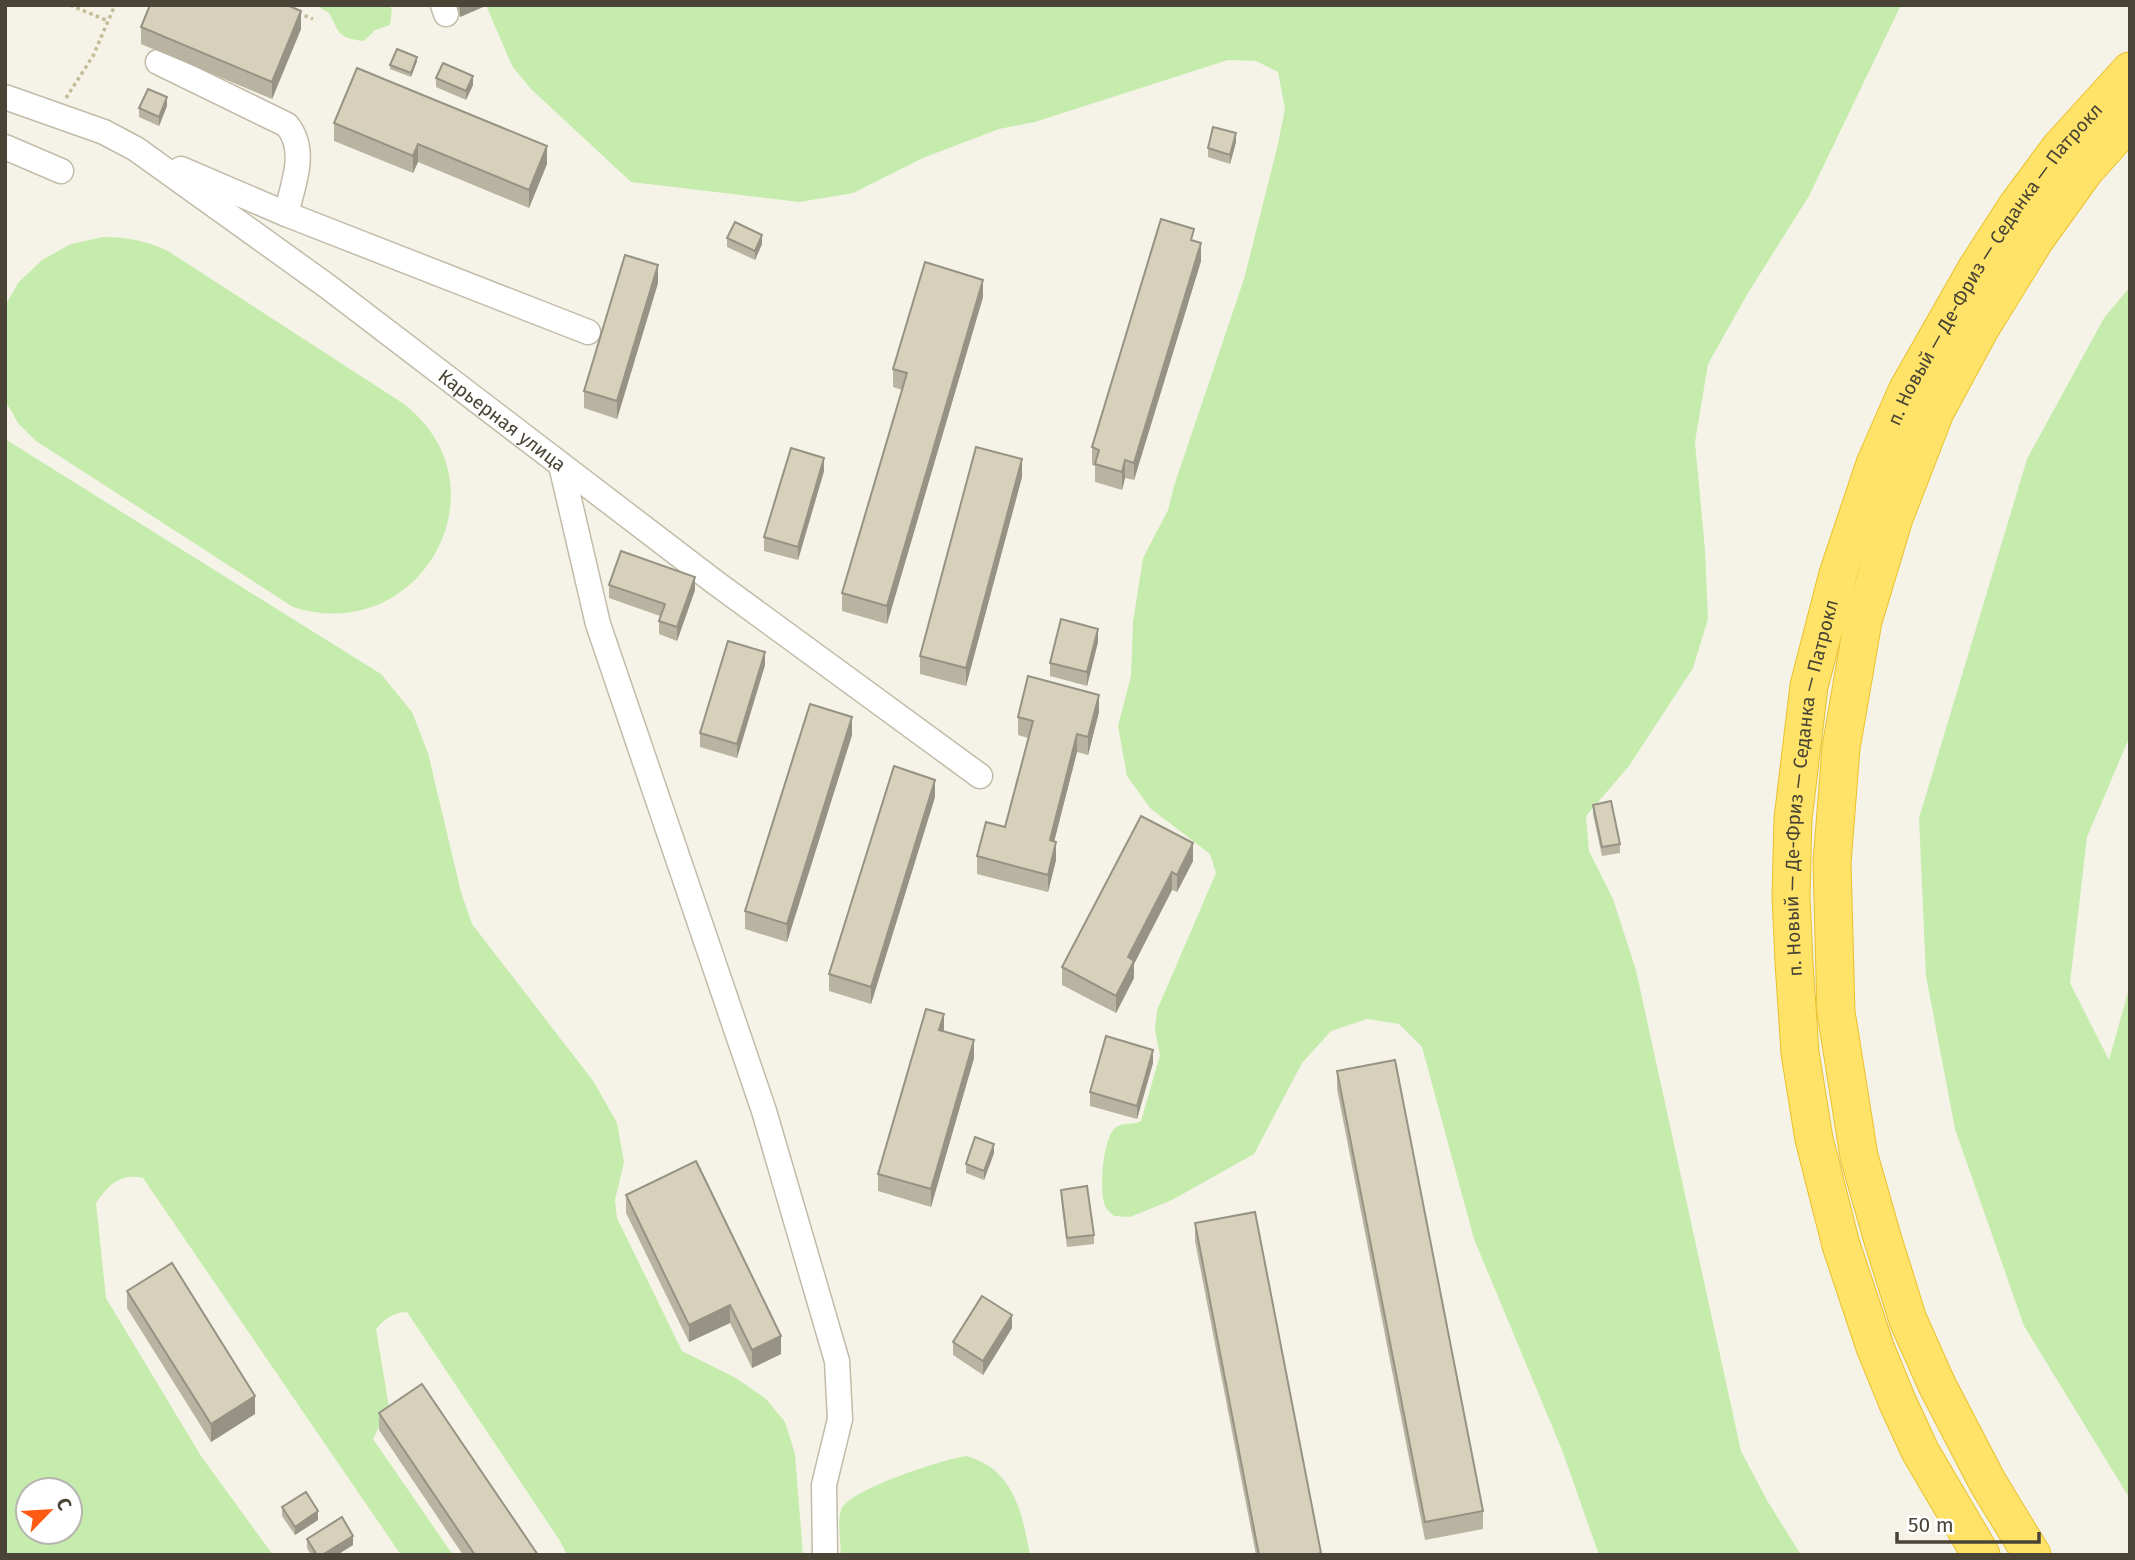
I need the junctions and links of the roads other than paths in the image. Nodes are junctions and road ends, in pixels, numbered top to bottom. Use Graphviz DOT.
graph roads {
  1 [pos="158,62"];
  2 [pos="2130,71"];
  3 [pos="5,97"];
  4 [pos="2130,120"];
  5 [pos="5,147"];
  6 [pos="136,149"];
  7 [pos="61,171"];
  8 [pos="286,214"];
  9 [pos="587,332"];
  10 [pos="561,465"];
  11 [pos="980,776"];
  12 [pos="825,1555"];
  13 [pos="1981,1555"];
  14 [pos="2032,1555"];
  1 -- 8 [label="street"];
  2 -- 13 [label="highway, п. Новый — Де-Фриз — Седанка — Патрокл"];
  3 -- 6 [label="street, Карьерная улица"];
  4 -- 14 [label="highway, п. Новый — Де-Фриз — Седанка — Патрокл"];
  5 -- 7 [label="street"];
  6 -- 8 [label="street"];
  6 -- 10 [label="street, Карьерная улица"];
  8 -- 9 [label="street"];
  10 -- 11 [label="street, Карьерная улица"];
  10 -- 12 [label="street"];
}
